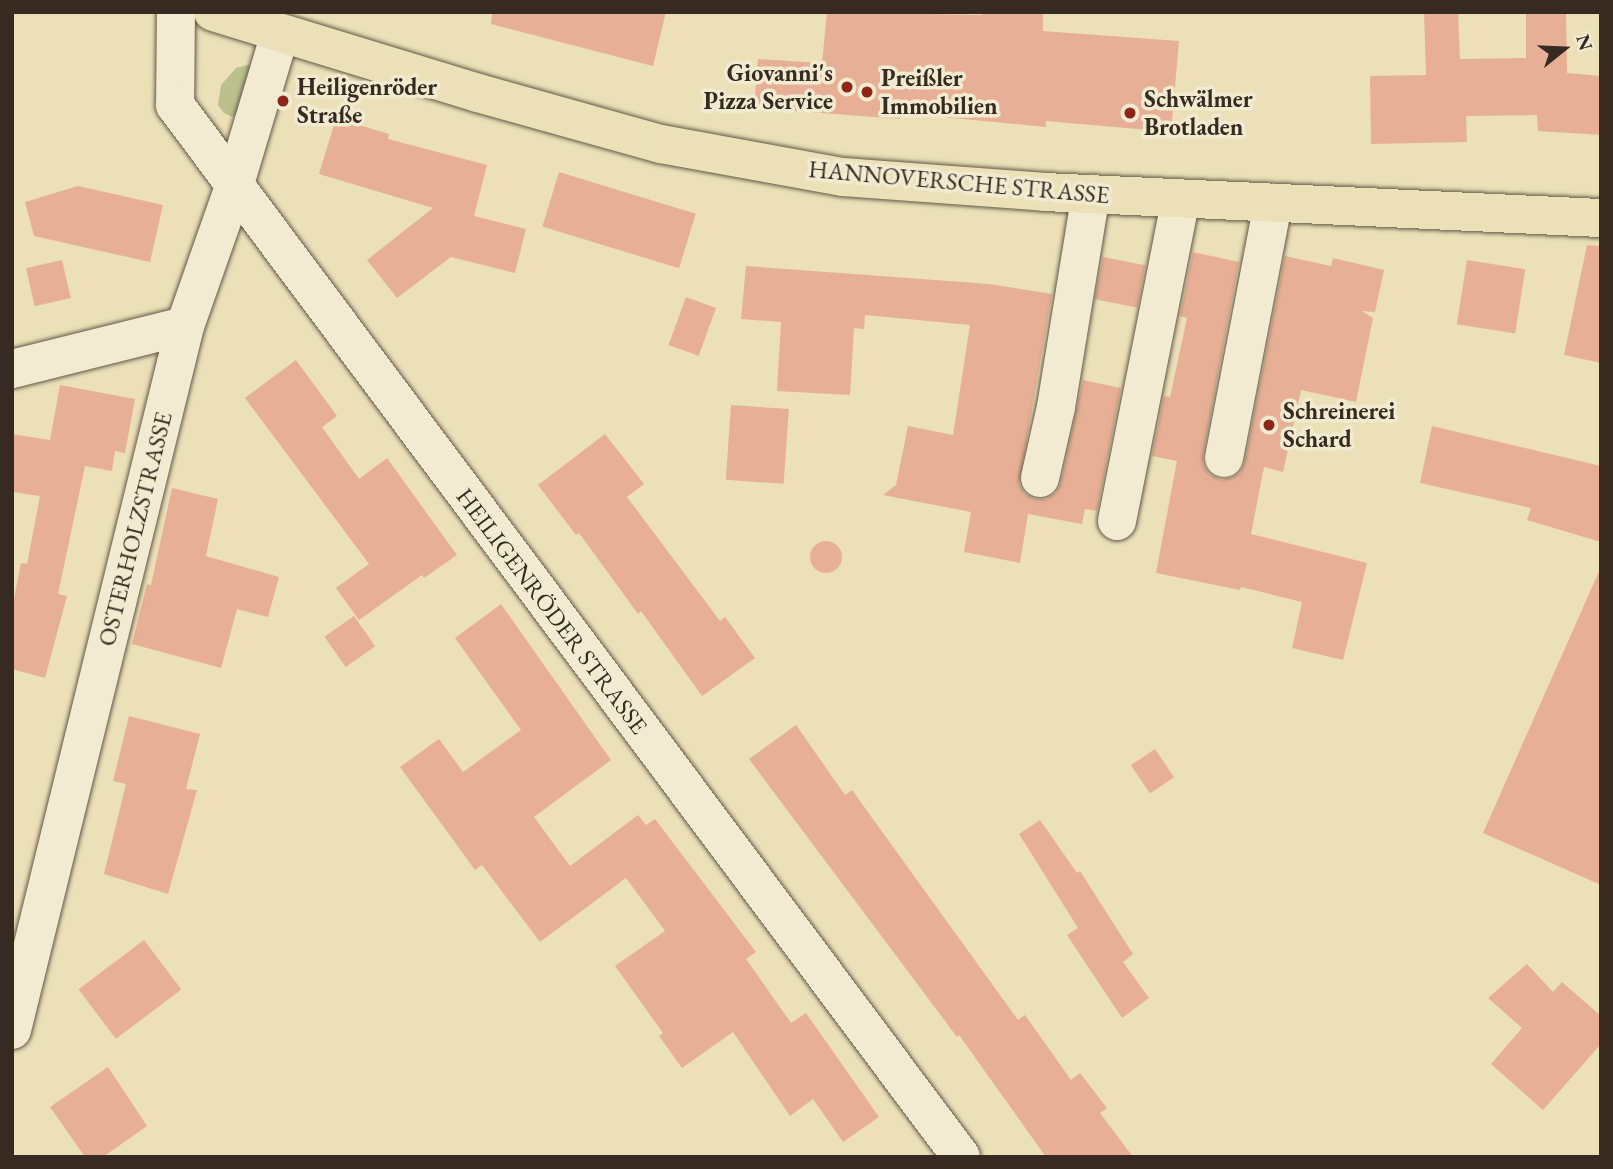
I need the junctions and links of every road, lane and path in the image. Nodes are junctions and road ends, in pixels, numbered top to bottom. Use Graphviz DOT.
graph roads {
  1 [pos="176,12"];
  2 [pos="213,12"];
  3 [pos="280,34"];
  4 [pos="234,187"];
  5 [pos="1091,194"];
  6 [pos="1181,198"];
  7 [pos="1273,203"];
  8 [pos="1601,218"];
  9 [pos="184,326"];
  10 [pos="12,369"];
  11 [pos="1224,458"];
  12 [pos="1040,478"];
  13 [pos="1117,521"];
  14 [pos="12,1030"];
  15 [pos="961,1157"];
  1 -- 4 [label="street, HEILIGENRÖDER STRASSE"];
  2 -- 3 [label="main road, HANNOVERSCHE STRASSE"];
  3 -- 4 [label="street, OSTERHOLZSTRASSE"];
  3 -- 5 [label="main road, HANNOVERSCHE STRASSE"];
  4 -- 9 [label="street, OSTERHOLZSTRASSE"];
  4 -- 15 [label="street, HEILIGENRÖDER STRASSE"];
  5 -- 6 [label="main road, HANNOVERSCHE STRASSE"];
  5 -- 12 [label="street"];
  6 -- 7 [label="main road, HANNOVERSCHE STRASSE"];
  6 -- 13 [label="street"];
  7 -- 8 [label="main road, HANNOVERSCHE STRASSE"];
  7 -- 11 [label="street"];
  9 -- 10 [label="street"];
  9 -- 14 [label="street, OSTERHOLZSTRASSE"];
}
